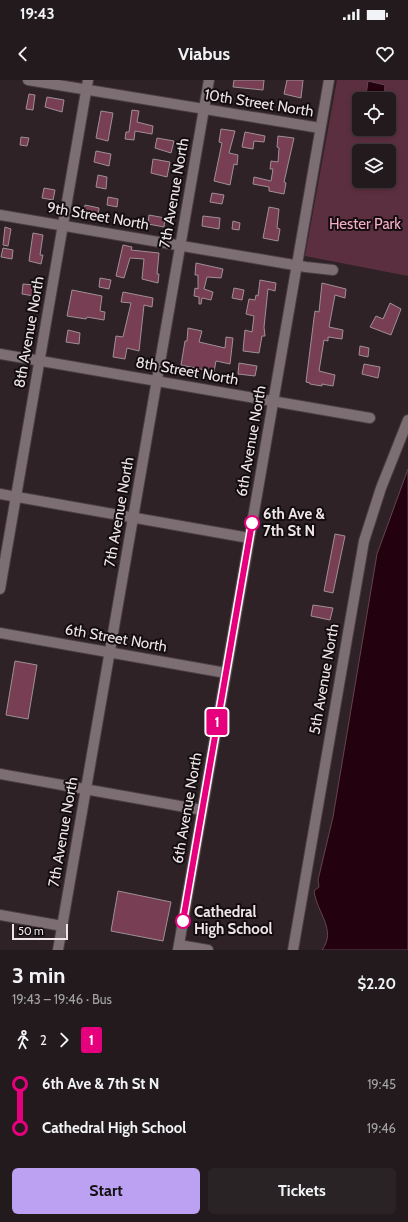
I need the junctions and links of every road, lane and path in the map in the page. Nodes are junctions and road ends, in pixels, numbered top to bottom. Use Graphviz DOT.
graph roads {
  1 [pos="28,80"];
  2 [pos="209,80"];
  3 [pos="329,80"];
  4 [pos="88,85"];
  5 [pos="204,109"];
  6 [pos="320,128"];
  7 [pos="0,215"];
  8 [pos="63,225"];
  9 [pos="180,246"];
  10 [pos="296,266"];
  11 [pos="333,270"];
  12 [pos="0,354"];
  13 [pos="40,361"];
  14 [pos="157,381"];
  15 [pos="273,402"];
  16 [pos="370,418"];
  17 [pos="408,420"];
  18 [pos="0,494"];
  19 [pos="16,497"];
  20 [pos="133,518"];
  21 [pos="249,538"];
  22 [pos="0,589"];
  23 [pos="0,633"];
  24 [pos="110,652"];
  25 [pos="226,673"];
  26 [pos="0,774"];
  27 [pos="86,789"];
  28 [pos="202,810"];
  29 [pos="0,915"];
  30 [pos="62,926"];
  31 [pos="179,948"];
  32 [pos="58,950"];
  33 [pos="208,950"];
  34 [pos="293,950"];
  1 -- 4 [label="street, 10th Street North"];
  2 -- 5 [label="street, 7th Avenue North"];
  3 -- 6 [label="street, 6th Avenue North"];
  4 -- 5 [label="street, 10th Street North"];
  4 -- 8 [label="street, 8th Avenue North"];
  5 -- 6 [label="street, 10th Street North"];
  5 -- 9 [label="street, 7th Avenue North"];
  6 -- 10 [label="street, 6th Avenue North"];
  7 -- 8 [label="street, 9th Street North"];
  8 -- 9 [label="street, 9th Street North"];
  8 -- 13 [label="street, 8th Avenue North"];
  9 -- 10 [label="street, 9th Street North"];
  9 -- 14 [label="street, 7th Avenue North"];
  10 -- 11 [label="street, 9th Street North"];
  10 -- 15 [label="street, 6th Avenue North"];
  12 -- 13 [label="street, 8th Street North"];
  13 -- 14 [label="street, 8th Street North"];
  13 -- 19 [label="street, 8th Avenue North"];
  14 -- 15 [label="street, 8th Street North"];
  14 -- 20 [label="street, 7th Avenue North"];
  15 -- 16 [label="street, 8th Street North"];
  15 -- 21 [label="street, 6th Avenue North"];
  17 -- 34 [label="street, 5th Avenue North"];
  18 -- 19 [label="street"];
  19 -- 20 [label="street"];
  19 -- 22 [label="street, 8th Avenue North"];
  20 -- 21 [label="street"];
  20 -- 24 [label="street, 7th Avenue North"];
  21 -- 25 [label="street, 6th Avenue North"];
  23 -- 24 [label="street, 6th Street North"];
  24 -- 25 [label="street, 6th Street North"];
  24 -- 27 [label="street, 7th Avenue North"];
  25 -- 28 [label="street, 6th Avenue North"];
  26 -- 27 [label="street"];
  27 -- 28 [label="street"];
  27 -- 30 [label="street, 7th Avenue North"];
  28 -- 31 [label="street, 6th Avenue North"];
  29 -- 30 [label="street"];
  30 -- 32 [label="street, 7th Avenue North"];
  31 -- 33 [label="street"];
}
